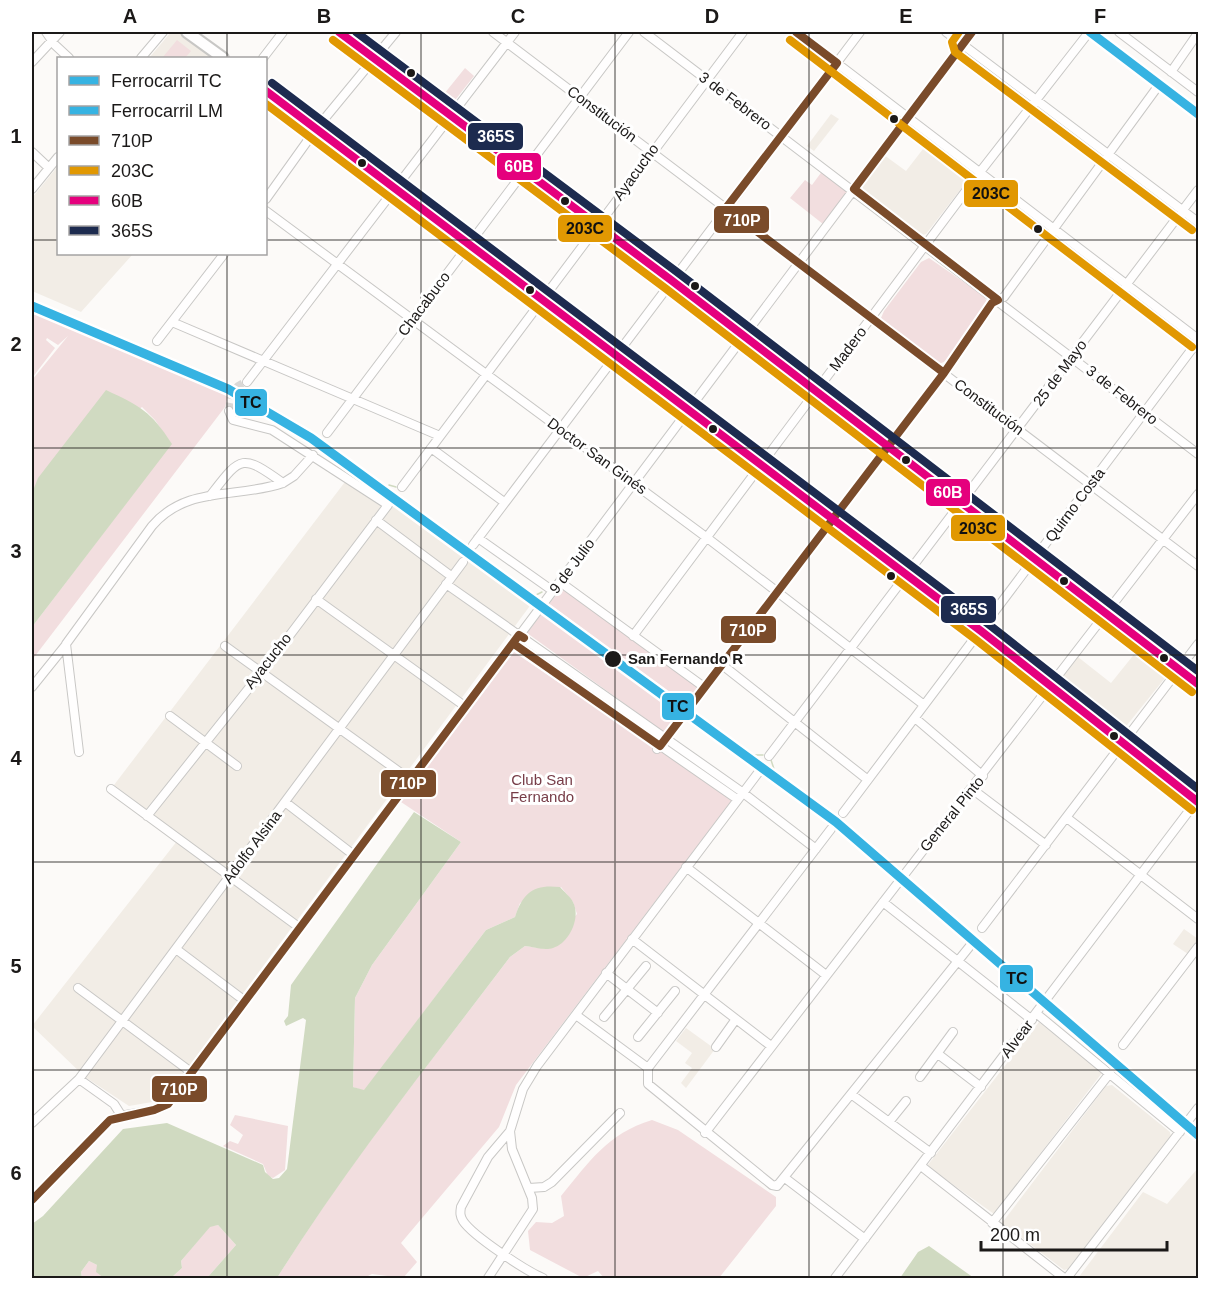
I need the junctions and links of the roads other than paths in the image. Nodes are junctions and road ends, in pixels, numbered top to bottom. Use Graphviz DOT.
graph roads {
  1 [pos="46,32"];
  2 [pos="60,32"];
  3 [pos="163,32"];
  4 [pos="187,32"];
  5 [pos="283,32"];
  6 [pos="339,32"];
  7 [pos="396,32"];
  8 [pos="493,32"];
  9 [pos="515,32"];
  10 [pos="628,32"];
  11 [pos="644,32"];
  12 [pos="743,32"];
  13 [pos="796,32"];
  14 [pos="860,32"];
  15 [pos="945,32"];
  16 [pos="972,32"];
  17 [pos="1119,32"];
  18 [pos="1198,33"];
  19 [pos="1086,36"];
  20 [pos="52,40"];
  21 [pos="507,42"];
  22 [pos="962,44"];
  23 [pos="68,57"];
  24 [pos="142,57"];
  25 [pos="222,57"];
  26 [pos="264,57"];
  27 [pos="375,57"];
  28 [pos="32,62"];
  29 [pos="837,63"];
  30 [pos="1171,72"];
  31 [pos="706,79"];
  32 [pos="1156,89"];
  33 [pos="267,92"];
  34 [pos="1198,92"];
  35 [pos="579,97"];
  36 [pos="1036,98"];
  37 [pos="451,116"];
  38 [pos="907,117"];
  39 [pos="316,129"];
  40 [pos="780,135"];
  41 [pos="651,151"];
  42 [pos="32,152"];
  43 [pos="1109,154"];
  44 [pos="57,158"];
  45 [pos="49,168"];
  46 [pos="524,170"];
  47 [pos="980,172"];
  48 [pos="32,189"];
  49 [pos="396,189"];
  50 [pos="854,189"];
  51 [pos="1198,190"];
  52 [pos="267,198"];
  53 [pos="726,208"];
  54 [pos="1183,210"];
  55 [pos="267,212"];
  56 [pos="1198,222"];
  57 [pos="598,226"];
  58 [pos="1054,228"];
  59 [pos="468,244"];
  60 [pos="925,246"];
  61 [pos="223,255"];
  62 [pos="797,262"];
  63 [pos="338,264"];
  64 [pos="671,280"];
  65 [pos="1127,284"];
  66 [pos="543,299"];
  67 [pos="998,300"];
  68 [pos="414,318"];
  69 [pos="871,319"];
  70 [pos="172,322"];
  71 [pos="743,335"];
  72 [pos="1198,340"];
  73 [pos="157,341"];
  74 [pos="614,355"];
  75 [pos="1072,357"];
  76 [pos="264,361"];
  77 [pos="944,373"];
  78 [pos="487,375"];
  79 [pos="247,382"];
  80 [pos="816,392"];
  81 [pos="353,398"];
  82 [pos="688,410"];
  83 [pos="229,411"];
  84 [pos="1144,412"];
  85 [pos="559,429"];
  86 [pos="1017,429"];
  87 [pos="327,433"];
  88 [pos="440,436"];
  89 [pos="887,447"];
  90 [pos="431,448"];
  91 [pos="1198,454"];
  92 [pos="312,455"];
  93 [pos="760,465"];
  94 [pos="283,483"];
  95 [pos="633,483"];
  96 [pos="1091,484"];
  97 [pos="402,487"];
  98 [pos="1198,494"];
  99 [pos="210,496"];
  100 [pos="504,502"];
  101 [pos="962,503"];
  102 [pos="376,520"];
  103 [pos="832,520"];
  104 [pos="706,537"];
  105 [pos="1164,539"];
  106 [pos="1035,558"];
  107 [pos="463,562"];
  108 [pos="1198,566"];
  109 [pos="451,576"];
  110 [pos="906,577"];
  111 [pos="560,582"];
  112 [pos="446,584"];
  113 [pos="777,590"];
  114 [pos="553,591"];
  115 [pos="316,599"];
  116 [pos="1109,613"];
  117 [pos="981,631"];
  118 [pos="519,635"];
  119 [pos="633,636"];
  120 [pos="66,644"];
  121 [pos="514,644"];
  122 [pos="1198,644"];
  123 [pos="225,646"];
  124 [pos="852,649"];
  125 [pos="394,654"];
  126 [pos="722,664"];
  127 [pos="1180,669"];
  128 [pos="260,673"];
  129 [pos="1198,684"];
  130 [pos="1052,686"];
  131 [pos="32,687"];
  132 [pos="704,687"];
  133 [pos="924,705"];
  134 [pos="466,707"];
  135 [pos="170,716"];
  136 [pos="915,718"];
  137 [pos="796,721"];
  138 [pos="339,730"];
  139 [pos="665,738"];
  140 [pos="1122,742"];
  141 [pos="205,743"];
  142 [pos="658,747"];
  143 [pos="79,752"];
  144 [pos="770,756"];
  145 [pos="237,766"];
  146 [pos="758,773"];
  147 [pos="983,776"];
  148 [pos="868,780"];
  149 [pos="412,781"];
  150 [pos="111,789"];
  151 [pos="972,789"];
  152 [pos="740,796"];
  153 [pos="1198,801"];
  154 [pos="285,802"];
  155 [pos="843,813"];
  156 [pos="147,816"];
  157 [pos="1066,818"];
  158 [pos="831,829"];
  159 [pos="1046,845"];
  160 [pos="816,849"];
  161 [pos="355,856"];
  162 [pos="686,867"];
  163 [pos="1141,876"];
  164 [pos="230,877"];
  165 [pos="883,902"];
  166 [pos="1198,919"];
  167 [pos="759,923"];
  168 [pos="300,928"];
  169 [pos="982,928"];
  170 [pos="632,939"];
  171 [pos="970,946"];
  172 [pos="1198,947"];
  173 [pos="176,949"];
  174 [pos="957,962"];
  175 [pos="646,966"];
  176 [pos="606,974"];
  177 [pos="826,975"];
  178 [pos="78,988"];
  179 [pos="627,989"];
  180 [pos="675,991"];
  181 [pos="704,994"];
  182 [pos="245,1001"];
  183 [pos="658,1012"];
  184 [pos="576,1015"];
  185 [pos="604,1017"];
  186 [pos="1034,1017"];
  187 [pos="736,1019"];
  188 [pos="122,1020"];
  189 [pos="954,1032"];
  190 [pos="638,1037"];
  191 [pos="771,1046"];
  192 [pos="1123,1046"];
  193 [pos="716,1047"];
  194 [pos="938,1054"];
  195 [pos="648,1068"];
  196 [pos="191,1072"];
  197 [pos="1110,1073"];
  198 [pos="920,1077"];
  199 [pos="79,1079"];
  200 [pos="981,1087"];
  201 [pos="851,1094"];
  202 [pos="906,1101"];
  203 [pos="1198,1108"];
  204 [pos="620,1113"];
  205 [pos="121,1115"];
  206 [pos="889,1122"];
  207 [pos="32,1123"];
  208 [pos="510,1131"];
  209 [pos="1180,1132"];
  210 [pos="705,1133"];
  211 [pos="931,1153"];
  212 [pos="921,1166"];
  213 [pos="785,1178"];
  214 [pos="529,1188"];
  215 [pos="32,1200"];
  216 [pos="992,1223"];
  217 [pos="864,1239"];
  218 [pos="505,1253"];
  219 [pos="488,1278"];
  220 [pos="543,1278"];
  221 [pos="835,1278"];
  222 [pos="1066,1278"];
  1 -- 20 [label="street"];
  2 -- 20 [label="street"];
  3 -- 24 [label="street"];
  4 -- 25 [label="main road"];
  5 -- 26 [label="street"];
  6 -- 27 [label="main road"];
  7 -- 27 [label="street"];
  8 -- 21 [label="street, Constitución"];
  9 -- 21 [label="street"];
  10 -- 35 [label="street, Chacabuco"];
  11 -- 31 [label="street, 3 de Febrero"];
  12 -- 31 [label="street, Ayacucho"];
  13 -- 29 [label="street"];
  14 -- 29 [label="street"];
  15 -- 22 [label="street"];
  16 -- 22 [label="street, 9 de Julio"];
  17 -- 30 [label="street"];
  18 -- 30 [label="street"];
  19 -- 36 [label="street, Madero"];
  20 -- 23 [label="street"];
  20 -- 28 [label="street"];
  21 -- 35 [label="street, Constitución"];
  21 -- 37 [label="street"];
  22 -- 36 [label="street"];
  22 -- 38 [label="street, 9 de Julio"];
  27 -- 37 [label="main road"];
  27 -- 39 [label="street"];
  29 -- 38 [label="street"];
  29 -- 40 [label="street"];
  30 -- 34 [label="street"];
  31 -- 40 [label="street, 3 de Febrero"];
  31 -- 41 [label="street, Ayacucho"];
  32 -- 43 [label="street"];
  33 -- 39 [label="main road"];
  35 -- 41 [label="street, Constitución"];
  35 -- 46 [label="street, Chacabuco"];
  36 -- 43 [label="street"];
  36 -- 47 [label="street, Madero"];
  37 -- 46 [label="main road"];
  37 -- 49 [label="street"];
  38 -- 47 [label="street"];
  38 -- 50 [label="street, 9 de Julio"];
  39 -- 49 [label="main road"];
  39 -- 52 [label="street"];
  40 -- 50 [label="street, 3 de Febrero"];
  40 -- 53 [label="street"];
  41 -- 53 [label="street, Constitución"];
  41 -- 57 [label="street, Ayacucho"];
  42 -- 45 [label="street"];
  43 -- 54 [label="street"];
  43 -- 58 [label="street"];
  44 -- 45 [label="street"];
  45 -- 48 [label="street"];
  46 -- 57 [label="main road"];
  46 -- 59 [label="street, Chacabuco"];
  47 -- 58 [label="street"];
  47 -- 60 [label="street, Madero"];
  49 -- 59 [label="main road"];
  49 -- 63 [label="street"];
  50 -- 60 [label="street, 3 de Febrero"];
  50 -- 62 [label="street, 9 de Julio"];
  51 -- 54 [label="street, 25 de Mayo"];
  53 -- 62 [label="street, Constitución"];
  53 -- 64 [label="street"];
  54 -- 56 [label="street"];
  54 -- 65 [label="street, 25 de Mayo"];
  55 -- 63 [label="street, Doctor San Ginés"];
  57 -- 64 [label="main road"];
  57 -- 66 [label="street, Ayacucho"];
  58 -- 65 [label="street"];
  58 -- 67 [label="street"];
  59 -- 66 [label="main road"];
  59 -- 68 [label="street, Chacabuco"];
  60 -- 67 [label="street, 3 de Febrero"];
  60 -- 69 [label="street, Madero"];
  61 -- 70 [label="street"];
  62 -- 69 [label="street, Constitución"];
  62 -- 71 [label="street, 9 de Julio"];
  63 -- 68 [label="street, Doctor San Ginés"];
  63 -- 76 [label="street"];
  64 -- 71 [label="main road"];
  64 -- 74 [label="street"];
  65 -- 72 [label="street"];
  65 -- 75 [label="street, 25 de Mayo"];
  66 -- 74 [label="main road"];
  66 -- 78 [label="street, Ayacucho"];
  67 -- 75 [label="street, 3 de Febrero"];
  67 -- 77 [label="street"];
  68 -- 78 [label="street, Doctor San Ginés"];
  68 -- 81 [label="street, Chacabuco"];
  69 -- 77 [label="street, Constitución"];
  69 -- 80 [label="street, Madero"];
  70 -- 73 [label="street"];
  70 -- 76 [label="street"];
  71 -- 80 [label="main road"];
  71 -- 82 [label="street, 9 de Julio"];
  72 -- 84 [label="street, Quirno Costa"];
  74 -- 82 [label="main road"];
  74 -- 85 [label="street"];
  75 -- 84 [label="street, 3 de Febrero"];
  75 -- 86 [label="street, 25 de Mayo"];
  76 -- 79 [label="street"];
  76 -- 81 [label="street"];
  77 -- 86 [label="street, Constitución"];
  77 -- 89 [label="street"];
  78 -- 85 [label="street, Doctor San Ginés"];
  78 -- 88 [label="street, Ayacucho"];
  80 -- 89 [label="main road"];
  80 -- 93 [label="street, Madero"];
  81 -- 87 [label="street, Chacabuco"];
  81 -- 88 [label="street"];
  82 -- 93 [label="main road"];
  82 -- 95 [label="street, 9 de Julio"];
  83 -- 92 [label="street"];
  84 -- 91 [label="street, 3 de Febrero"];
  84 -- 96 [label="street, Quirno Costa"];
  85 -- 95 [label="street, Doctor San Ginés"];
  85 -- 100 [label="street"];
  86 -- 96 [label="street, Constitución"];
  86 -- 101 [label="street, 25 de Mayo"];
  88 -- 90 [label="street, Ayacucho"];
  89 -- 101 [label="main road"];
  89 -- 103 [label="street"];
  90 -- 97 [label="street, Ayacucho"];
  90 -- 100 [label="street"];
  92 -- 94 [label="street"];
  92 -- 102 [label="street, Ayacucho"];
  93 -- 103 [label="main road"];
  93 -- 104 [label="street, Madero"];
  94 -- 99 [label="street"];
  94 -- 99 [label="street"];
  95 -- 104 [label="street, Doctor San Ginés"];
  95 -- 111 [label="street, 9 de Julio"];
  96 -- 105 [label="street, Constitución"];
  96 -- 106 [label="street, Quirno Costa"];
  98 -- 105 [label="street, General Pinto"];
  99 -- 120 [label="street"];
  100 -- 114 [label="street"];
  101 -- 106 [label="main road"];
  101 -- 110 [label="street, 25 de Mayo"];
  102 -- 109 [label="street"];
  102 -- 115 [label="street, Ayacucho"];
  103 -- 110 [label="main road"];
  103 -- 113 [label="street"];
  104 -- 113 [label="street, Doctor San Ginés"];
  104 -- 119 [label="street, Madero"];
  105 -- 108 [label="street, Constitución"];
  105 -- 116 [label="street, General Pinto"];
  106 -- 116 [label="main road"];
  106 -- 117 [label="street, Quirno Costa"];
  107 -- 109 [label="street, Adolfo Alsina"];
  109 -- 112 [label="street, Adolfo Alsina"];
  110 -- 117 [label="main road"];
  110 -- 124 [label="street, 25 de Mayo"];
  111 -- 114 [label="street, 9 de Julio"];
  111 -- 119 [label="street"];
  112 -- 118 [label="street"];
  112 -- 125 [label="street, Adolfo Alsina"];
  113 -- 124 [label="street, Doctor San Ginés"];
  113 -- 126 [label="street"];
  114 -- 118 [label="street, 9 de Julio"];
  115 -- 125 [label="street"];
  115 -- 128 [label="street, Ayacucho"];
  116 -- 127 [label="main road"];
  116 -- 130 [label="street, General Pinto"];
  117 -- 130 [label="main road"];
  117 -- 133 [label="street, Quirno Costa"];
  118 -- 121 [label="street, 9 de Julio"];
  118 -- 139 [label="street"];
  119 -- 132 [label="street"];
  120 -- 131 [label="street"];
  120 -- 143 [label="street"];
  121 -- 134 [label="street, 9 de Julio"];
  121 -- 142 [label="street"];
  122 -- 127 [label="street"];
  123 -- 128 [label="street"];
  124 -- 133 [label="street, Doctor San Ginés"];
  124 -- 137 [label="street, 25 de Mayo"];
  125 -- 134 [label="street"];
  125 -- 138 [label="street, Adolfo Alsina"];
  126 -- 132 [label="street"];
  126 -- 137 [label="street"];
  127 -- 129 [label="main road"];
  127 -- 140 [label="street"];
  128 -- 138 [label="street"];
  128 -- 141 [label="street, Ayacucho"];
  130 -- 140 [label="main road"];
  130 -- 147 [label="street, General Pinto"];
  132 -- 139 [label="street"];
  133 -- 136 [label="street, Quirno Costa"];
  134 -- 149 [label="street, 9 de Julio"];
  135 -- 141 [label="street"];
  136 -- 147 [label="street"];
  136 -- 148 [label="street, Quirno Costa"];
  137 -- 144 [label="street, 25 de Mayo"];
  137 -- 148 [label="street"];
  138 -- 149 [label="street"];
  138 -- 154 [label="street, Adolfo Alsina"];
  139 -- 142 [label="street"];
  139 -- 152 [label="street"];
  140 -- 153 [label="main road"];
  140 -- 157 [label="street"];
  141 -- 145 [label="street"];
  141 -- 156 [label="street, Ayacucho"];
  142 -- 152 [label="street"];
  146 -- 152 [label="street"];
  147 -- 151 [label="street, General Pinto"];
  148 -- 155 [label="street, Quirno Costa"];
  149 -- 161 [label="street, 9 de Julio"];
  150 -- 156 [label="street"];
  151 -- 159 [label="street"];
  151 -- 165 [label="street, General Pinto"];
  152 -- 160 [label="street"];
  152 -- 162 [label="street"];
  153 -- 163 [label="street, Alvear"];
  154 -- 161 [label="street"];
  154 -- 164 [label="street, Adolfo Alsina"];
  156 -- 164 [label="street"];
  157 -- 159 [label="street"];
  157 -- 163 [label="street"];
  158 -- 160 [label="street"];
  159 -- 169 [label="street"];
  160 -- 167 [label="street"];
  161 -- 168 [label="street, 9 de Julio"];
  162 -- 167 [label="street"];
  162 -- 170 [label="street"];
  163 -- 166 [label="street"];
  163 -- 186 [label="street, Alvear"];
  164 -- 168 [label="street"];
  164 -- 173 [label="street, Adolfo Alsina"];
  165 -- 174 [label="street"];
  165 -- 177 [label="street, General Pinto"];
  167 -- 177 [label="street"];
  167 -- 181 [label="street"];
  168 -- 182 [label="street, 9 de Julio"];
  170 -- 176 [label="street"];
  170 -- 181 [label="street"];
  171 -- 174 [label="street"];
  172 -- 192 [label="street"];
  173 -- 182 [label="street"];
  173 -- 188 [label="street, Adolfo Alsina"];
  174 -- 186 [label="street"];
  174 -- 201 [label="street"];
  175 -- 179 [label="street"];
  176 -- 179 [label="street"];
  176 -- 184 [label="street"];
  177 -- 191 [label="street, General Pinto"];
  178 -- 188 [label="street"];
  179 -- 183 [label="street"];
  179 -- 185 [label="street"];
  180 -- 183 [label="street"];
  181 -- 187 [label="street"];
  181 -- 195 [label="street"];
  182 -- 196 [label="street, 9 de Julio"];
  183 -- 190 [label="street"];
  184 -- 195 [label="street"];
  184 -- 208 [label="street"];
  186 -- 197 [label="street"];
  186 -- 200 [label="street, Alvear"];
  187 -- 191 [label="street"];
  187 -- 193 [label="street"];
  188 -- 196 [label="street"];
  188 -- 199 [label="street, Adolfo Alsina"];
  189 -- 194 [label="street"];
  191 -- 210 [label="street, General Pinto"];
  194 -- 198 [label="street"];
  194 -- 200 [label="street"];
  195 -- 210 [label="street"];
  196 -- 205 [label="street, 9 de Julio"];
  197 -- 209 [label="street"];
  197 -- 216 [label="street"];
  199 -- 205 [label="street"];
  199 -- 207 [label="street, Adolfo Alsina"];
  200 -- 211 [label="street, Alvear"];
  201 -- 206 [label="street"];
  201 -- 213 [label="street"];
  202 -- 206 [label="street"];
  203 -- 209 [label="street"];
  204 -- 214 [label="street"];
  205 -- 215 [label="street, 9 de Julio"];
  206 -- 211 [label="street"];
  208 -- 214 [label="street"];
  208 -- 218 [label="street"];
  209 -- 222 [label="street"];
  210 -- 213 [label="street"];
  211 -- 212 [label="street, Alvear"];
  212 -- 216 [label="street"];
  212 -- 217 [label="street, Alvear"];
  213 -- 217 [label="street"];
  214 -- 218 [label="street"];
  216 -- 222 [label="street"];
  217 -- 221 [label="street, Alvear"];
  218 -- 219 [label="street"];
  218 -- 220 [label="street"];
}
